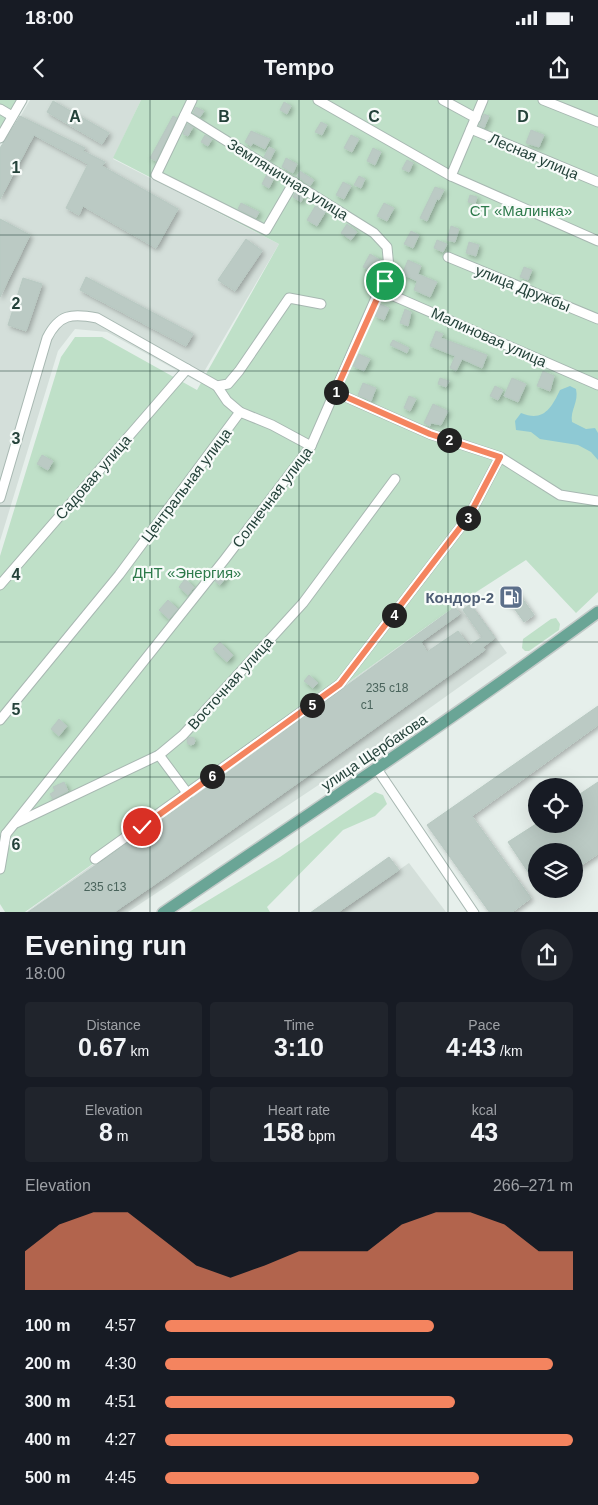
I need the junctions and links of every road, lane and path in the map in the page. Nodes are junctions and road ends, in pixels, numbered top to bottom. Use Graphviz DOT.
graph roads {
  1 [pos="22,100"];
  2 [pos="192,100"];
  3 [pos="318,100"];
  4 [pos="443,100"];
  5 [pos="483,100"];
  6 [pos="543,100"];
  7 [pos="0,109"];
  8 [pos="185,114"];
  9 [pos="12,116"];
  10 [pos="476,118"];
  11 [pos="598,122"];
  12 [pos="471,129"];
  13 [pos="0,138"];
  14 [pos="451,176"];
  15 [pos="294,182"];
  16 [pos="598,182"];
  17 [pos="598,241"];
  18 [pos="387,247"];
  19 [pos="448,257"];
  20 [pos="380,290"];
  21 [pos="321,304"];
  22 [pos="598,319"];
  23 [pos="187,369"];
  24 [pos="598,385"];
  25 [pos="217,386"];
  26 [pos="335,392"];
  27 [pos="240,412"];
  28 [pos="312,446"];
  29 [pos="500,457"];
  30 [pos="395,479"];
  31 [pos="0,498"];
  32 [pos="598,501"];
  33 [pos="0,585"];
  34 [pos="598,612"];
  35 [pos="0,720"];
  36 [pos="159,755"];
  37 [pos="378,769"];
  38 [pos="188,794"];
  39 [pos="13,825"];
  40 [pos="3,832"];
  41 [pos="95,859"];
  42 [pos="0,869"];
  43 [pos="163,912"];
  44 [pos="474,912"];
  1 -- 9 [label="street"];
  2 -- 8 [label="street"];
  3 -- 14 [label="street"];
  4 -- 10 [label="street, Лесная улица"];
  5 -- 10 [label="street"];
  6 -- 11 [label="street"];
  7 -- 9 [label="street"];
  8 -- 15 [label="street, Земляничная улица"];
  8 -- 15 [label="street"];
  9 -- 13 [label="street"];
  10 -- 12 [label="street"];
  12 -- 14 [label="street"];
  12 -- 16 [label="street, Лесная улица"];
  14 -- 17 [label="street"];
  15 -- 18 [label="street, Земляничная улица"];
  18 -- 20 [label="street, Солнечная улица"];
  19 -- 22 [label="street, улица Дружбы"];
  20 -- 24 [label="street, Малиновая улица"];
  20 -- 26 [label="street, Солнечная улица"];
  21 -- 25 [label="street"];
  23 -- 25 [label="street"];
  23 -- 31 [label="street"];
  23 -- 33 [label="street, Садовая улица"];
  25 -- 27 [label="street"];
  26 -- 28 [label="street, Солнечная улица"];
  26 -- 29 [label="street"];
  27 -- 28 [label="street"];
  27 -- 35 [label="street, Центральная улица"];
  28 -- 39 [label="street, Солнечная улица"];
  29 -- 32 [label="street"];
  29 -- 38 [label="street"];
  30 -- 36 [label="street, Восточная улица"];
  34 -- 37 [label="main road, улица Щербакова"];
  36 -- 38 [label="street"];
  36 -- 39 [label="street, Восточная улица"];
  37 -- 43 [label="main road, улица Щербакова"];
  37 -- 44 [label="street"];
  38 -- 41 [label="street"];
  39 -- 40 [label="street, Солнечная улица"];
  40 -- 42 [label="street"];
}
